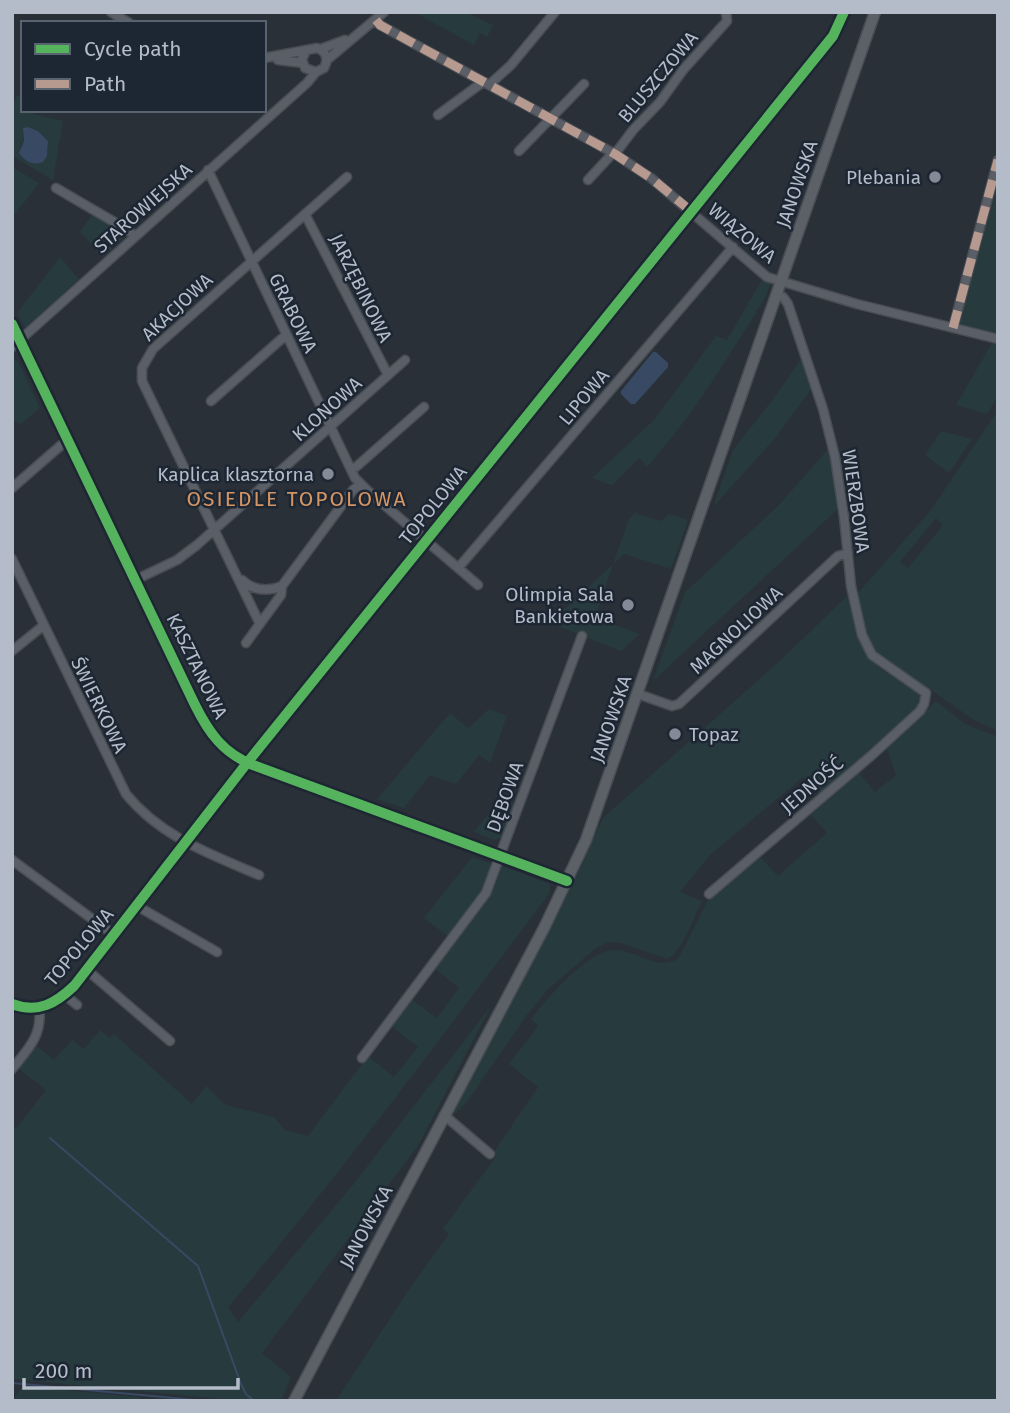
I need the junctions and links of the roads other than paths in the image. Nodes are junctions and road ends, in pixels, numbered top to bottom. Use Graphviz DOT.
graph roads {
  1 [pos="384,12"];
  2 [pos="555,12"];
  3 [pos="844,12"];
  4 [pos="875,12"];
  5 [pos="726,16"];
  6 [pos="376,20"];
  7 [pos="358,34"];
  8 [pos="321,49"];
  9 [pos="306,51"];
  10 [pos="266,58"];
  11 [pos="266,58"];
  12 [pos="327,60"];
  13 [pos="304,65"];
  14 [pos="316,72"];
  15 [pos="486,83"];
  16 [pos="584,84"];
  17 [pos="296,92"];
  18 [pos="438,115"];
  19 [pos="550,120"];
  20 [pos="519,151"];
  21 [pos="614,154"];
  22 [pos="998,160"];
  23 [pos="208,170"];
  24 [pos="347,177"];
  25 [pos="588,180"];
  26 [pos="56,188"];
  27 [pos="691,211"];
  28 [pos="305,214"];
  29 [pos="135,237"];
  30 [pos="733,247"];
  31 [pos="251,262"];
  32 [pos="781,282"];
  33 [pos="777,295"];
  34 [pos="12,324"];
  35 [pos="953,328"];
  36 [pos="286,335"];
  37 [pos="21,339"];
  38 [pos="998,339"];
  39 [pos="12,347"];
  40 [pos="405,360"];
  41 [pos="388,375"];
  42 [pos="211,401"];
  43 [pos="425,407"];
  44 [pos="330,426"];
  45 [pos="67,440"];
  46 [pos="351,469"];
  47 [pos="360,484"];
  48 [pos="12,488"];
  49 [pos="215,530"];
  50 [pos="426,540"];
  51 [pos="848,553"];
  52 [pos="12,559"];
  53 [pos="459,568"];
  54 [pos="237,576"];
  55 [pos="135,580"];
  56 [pos="478,585"];
  57 [pos="282,586"];
  58 [pos="260,624"];
  59 [pos="44,625"];
  60 [pos="582,636"];
  61 [pos="246,643"];
  62 [pos="12,650"];
  63 [pos="926,693"];
  64 [pos="638,694"];
  65 [pos="247,763"];
  66 [pos="186,844"];
  67 [pos="500,856"];
  68 [pos="12,860"];
  69 [pos="259,875"];
  70 [pos="567,881"];
  71 [pos="709,894"];
  72 [pos="137,905"];
  73 [pos="114,934"];
  74 [pos="217,952"];
  75 [pos="87,970"];
  76 [pos="65,995"];
  77 [pos="12,1004"];
  78 [pos="77,1005"];
  79 [pos="39,1008"];
  80 [pos="170,1041"];
  81 [pos="362,1058"];
  82 [pos="12,1069"];
  83 [pos="444,1115"];
  84 [pos="491,1154"];
  85 [pos="294,1401"];
  1 -- 6 [label="street"];
  2 -- 15 [label="street"];
  3 -- 27 [label="street, TOPOLOWA"];
  4 -- 32 [label="main road, JANOWSKA"];
  5 -- 21 [label="street, BLUSZCZOWA"];
  6 -- 7 [label="street"];
  6 -- 15 [label="street"];
  7 -- 8 [label="street"];
  7 -- 12 [label="street"];
  8 -- 9 [label="street"];
  8 -- 12 [label="street"];
  9 -- 10 [label="street"];
  9 -- 13 [label="street"];
  11 -- 13 [label="street"];
  12 -- 14 [label="street"];
  13 -- 14 [label="street"];
  13 -- 17 [label="street, STAROWIEJSKA"];
  14 -- 17 [label="street, STAROWIEJSKA"];
  15 -- 18 [label="street"];
  15 -- 19 [label="street"];
  16 -- 19 [label="street"];
  17 -- 23 [label="street, STAROWIEJSKA"];
  19 -- 20 [label="street"];
  19 -- 21 [label="street"];
  21 -- 25 [label="street, BLUSZCZOWA"];
  21 -- 27 [label="street, WIĄZOWA"];
  22 -- 35 [label="street"];
  23 -- 29 [label="street, STAROWIEJSKA"];
  23 -- 31 [label="street, GRABOWA"];
  24 -- 28 [label="street, AKACJOWA"];
  26 -- 29 [label="street"];
  27 -- 30 [label="street, WIĄZOWA"];
  27 -- 50 [label="street, TOPOLOWA"];
  28 -- 31 [label="street, AKACJOWA"];
  28 -- 41 [label="street, JARZĘBINOWA"];
  29 -- 37 [label="street, STAROWIEJSKA"];
  30 -- 32 [label="street, WIĄZOWA"];
  30 -- 53 [label="street, LIPOWA"];
  31 -- 36 [label="street, GRABOWA"];
  31 -- 49 [label="street, AKACJOWA"];
  32 -- 33 [label="main road, JANOWSKA"];
  32 -- 35 [label="street, WIĄZOWA"];
  33 -- 51 [label="street, WIERZBOWA"];
  33 -- 64 [label="main road, JANOWSKA"];
  34 -- 37 [label="street, KASZTANOWA"];
  35 -- 38 [label="street, WIĄZOWA"];
  36 -- 42 [label="street"];
  36 -- 44 [label="street, GRABOWA"];
  37 -- 39 [label="street, STAROWIEJSKA"];
  37 -- 45 [label="street, KASZTANOWA"];
  40 -- 41 [label="street, KLONOWA"];
  41 -- 44 [label="street, KLONOWA"];
  43 -- 46 [label="street"];
  44 -- 46 [label="street, GRABOWA"];
  44 -- 49 [label="street, KLONOWA"];
  45 -- 48 [label="street"];
  45 -- 55 [label="street, KASZTANOWA"];
  46 -- 47 [label="street, GRABOWA"];
  47 -- 50 [label="street, GRABOWA"];
  47 -- 57 [label="street"];
  49 -- 54 [label="street, AKACJOWA"];
  49 -- 55 [label="street, KLONOWA"];
  50 -- 53 [label="street, GRABOWA"];
  50 -- 65 [label="street, TOPOLOWA"];
  51 -- 63 [label="street, WIERZBOWA"];
  51 -- 64 [label="street, MAGNOLIOWA"];
  52 -- 59 [label="street, ŚWIERKOWA"];
  53 -- 56 [label="street, GRABOWA"];
  54 -- 57 [label="street"];
  54 -- 58 [label="street, AKACJOWA"];
  55 -- 65 [label="street, KASZTANOWA"];
  57 -- 58 [label="street"];
  58 -- 61 [label="street"];
  59 -- 62 [label="street"];
  59 -- 66 [label="street, ŚWIERKOWA"];
  60 -- 67 [label="street, DĘBOWA"];
  63 -- 71 [label="street, JEDNOŚĆ"];
  64 -- 70 [label="main road, JANOWSKA"];
  65 -- 66 [label="street, TOPOLOWA"];
  65 -- 67 [label="street, KASZTANOWA"];
  66 -- 69 [label="street"];
  66 -- 72 [label="street, TOPOLOWA"];
  67 -- 70 [label="street, KASZTANOWA"];
  67 -- 81 [label="street, DĘBOWA"];
  68 -- 73 [label="street"];
  70 -- 83 [label="main road, JANOWSKA"];
  72 -- 73 [label="street, TOPOLOWA"];
  72 -- 74 [label="street, TOPOLOWA"];
  73 -- 75 [label="street, TOPOLOWA"];
  75 -- 76 [label="street, TOPOLOWA"];
  75 -- 80 [label="street, TOPOLOWA"];
  76 -- 78 [label="street"];
  76 -- 79 [label="street, TOPOLOWA"];
  77 -- 79 [label="street"];
  79 -- 82 [label="street, TOPOLOWA"];
  83 -- 84 [label="street"];
  83 -- 85 [label="main road, JANOWSKA"];
}
